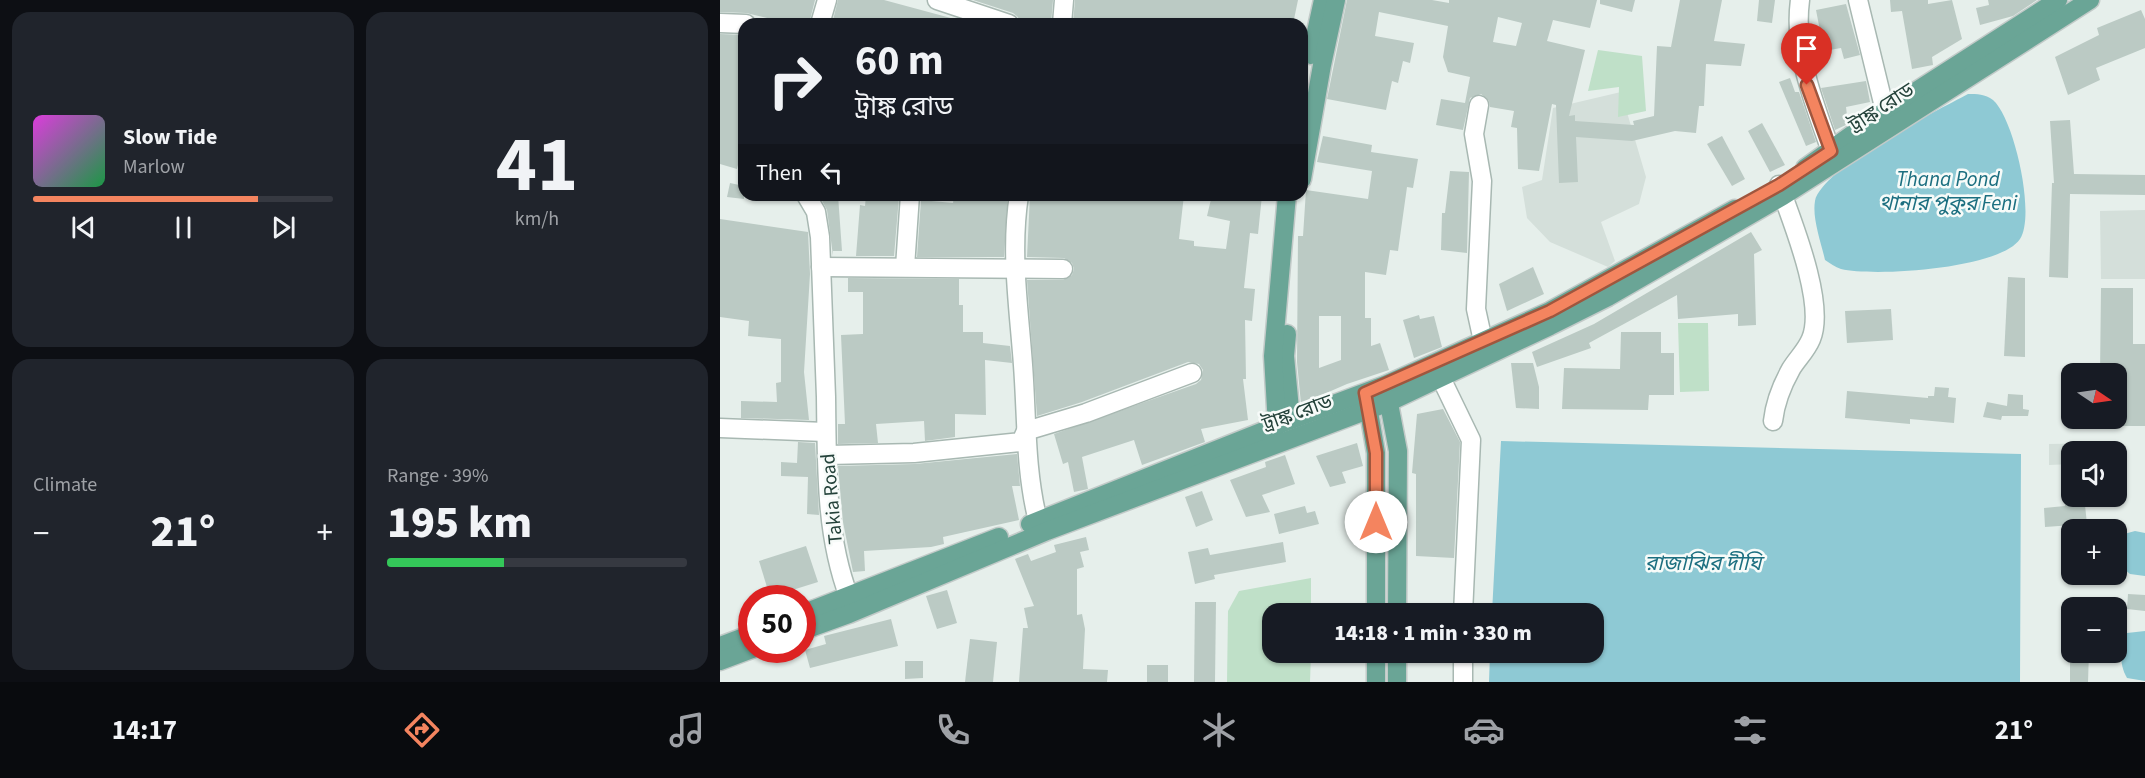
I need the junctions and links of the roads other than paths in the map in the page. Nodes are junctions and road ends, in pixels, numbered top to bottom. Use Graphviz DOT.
graph roads {
  1 [pos="827,0"];
  2 [pos="937,0"];
  3 [pos="1064,0"];
  4 [pos="1323,0"];
  5 [pos="1336,0"];
  6 [pos="1800,0"];
  7 [pos="1858,0"];
  8 [pos="2058,0"];
  9 [pos="2090,0"];
  10 [pos="957,3"];
  11 [pos="822,18"];
  12 [pos="994,18"];
  13 [pos="1062,18"];
  14 [pos="720,23"];
  15 [pos="738,24"];
  16 [pos="1308,55"];
  17 [pos="1479,105"];
  18 [pos="1886,111"];
  19 [pos="1308,145"];
  20 [pos="1831,151"];
  21 [pos="1781,191"];
  22 [pos="810,201"];
  23 [pos="910,201"];
  24 [pos="1017,201"];
  25 [pos="1286,201"];
  26 [pos="1298,201"];
  27 [pos="821,267"];
  28 [pos="905,267"];
  29 [pos="1015,268"];
  30 [pos="1063,269"];
  31 [pos="1483,341"];
  32 [pos="1192,373"];
  33 [pos="1442,378"];
  34 [pos="1387,394"];
  35 [pos="1368,401"];
  36 [pos="1773,421"];
  37 [pos="1284,423"];
  38 [pos="720,428"];
  39 [pos="1026,431"];
  40 [pos="825,432"];
  41 [pos="828,455"];
  42 [pos="1038,521"];
  43 [pos="849,597"];
  44 [pos="1376,603"];
  45 [pos="1397,603"];
  46 [pos="1464,603"];
  47 [pos="816,610"];
  48 [pos="816,626"];
  49 [pos="738,639"];
  50 [pos="720,646"];
  51 [pos="738,655"];
  52 [pos="720,661"];
  53 [pos="1376,663"];
  54 [pos="1397,663"];
  55 [pos="1463,663"];
  56 [pos="1376,682"];
  57 [pos="1397,682"];
  58 [pos="1463,682"];
  1 -- 11 [label="street"];
  2 -- 10 [label="street"];
  3 -- 13 [label="street"];
  4 -- 16 [label="main road"];
  5 -- 19 [label="main road"];
  6 -- 20 [label="street"];
  7 -- 18 [label="street"];
  8 -- 18 [label="main road, ট্রাঙ্ক রোড"];
  9 -- 21 [label="main road, ট্রাঙ্ক রোড"];
  10 -- 12 [label="street"];
  14 -- 15 [label="street"];
  17 -- 31 [label="street"];
  18 -- 20 [label="main road, ট্রাঙ্ক রোড"];
  20 -- 21 [label="main road, ট্রাঙ্ক রোড"];
  21 -- 31 [label="main road, ট্রাঙ্ক রোড"];
  21 -- 33 [label="main road, ট্রাঙ্ক রোড"];
  21 -- 36 [label="street"];
  22 -- 27 [label="street, Takia Road"];
  23 -- 28 [label="street"];
  24 -- 29 [label="street"];
  25 -- 37 [label="main road"];
  26 -- 37 [label="main road"];
  27 -- 28 [label="street"];
  27 -- 40 [label="street, Takia Road"];
  28 -- 29 [label="street"];
  29 -- 30 [label="street"];
  29 -- 39 [label="street"];
  31 -- 34 [label="main road, ট্রাঙ্ক রোড"];
  32 -- 39 [label="street"];
  33 -- 34 [label="main road, ট্রাঙ্ক রোড"];
  33 -- 46 [label="street"];
  34 -- 35 [label="main road, ট্রাঙ্ক রোড"];
  34 -- 45 [label="main road"];
  35 -- 37 [label="main road, ট্রাঙ্ক রোড"];
  35 -- 44 [label="main road"];
  35 -- 48 [label="main road, ট্রাঙ্ক রোড"];
  37 -- 42 [label="main road, ট্রাঙ্ক রোড"];
  38 -- 40 [label="street"];
  39 -- 41 [label="street"];
  39 -- 42 [label="street"];
  40 -- 41 [label="street, Takia Road"];
  41 -- 43 [label="street, Takia Road"];
  42 -- 43 [label="main road, ট্রাঙ্ক রোড"];
  43 -- 47 [label="main road, ট্রাঙ্ক রোড"];
  49 -- 50 [label="main road"];
  51 -- 52 [label="main road"];
  53 -- 56 [label="main road"];
  54 -- 57 [label="main road"];
  55 -- 58 [label="street"];
}
